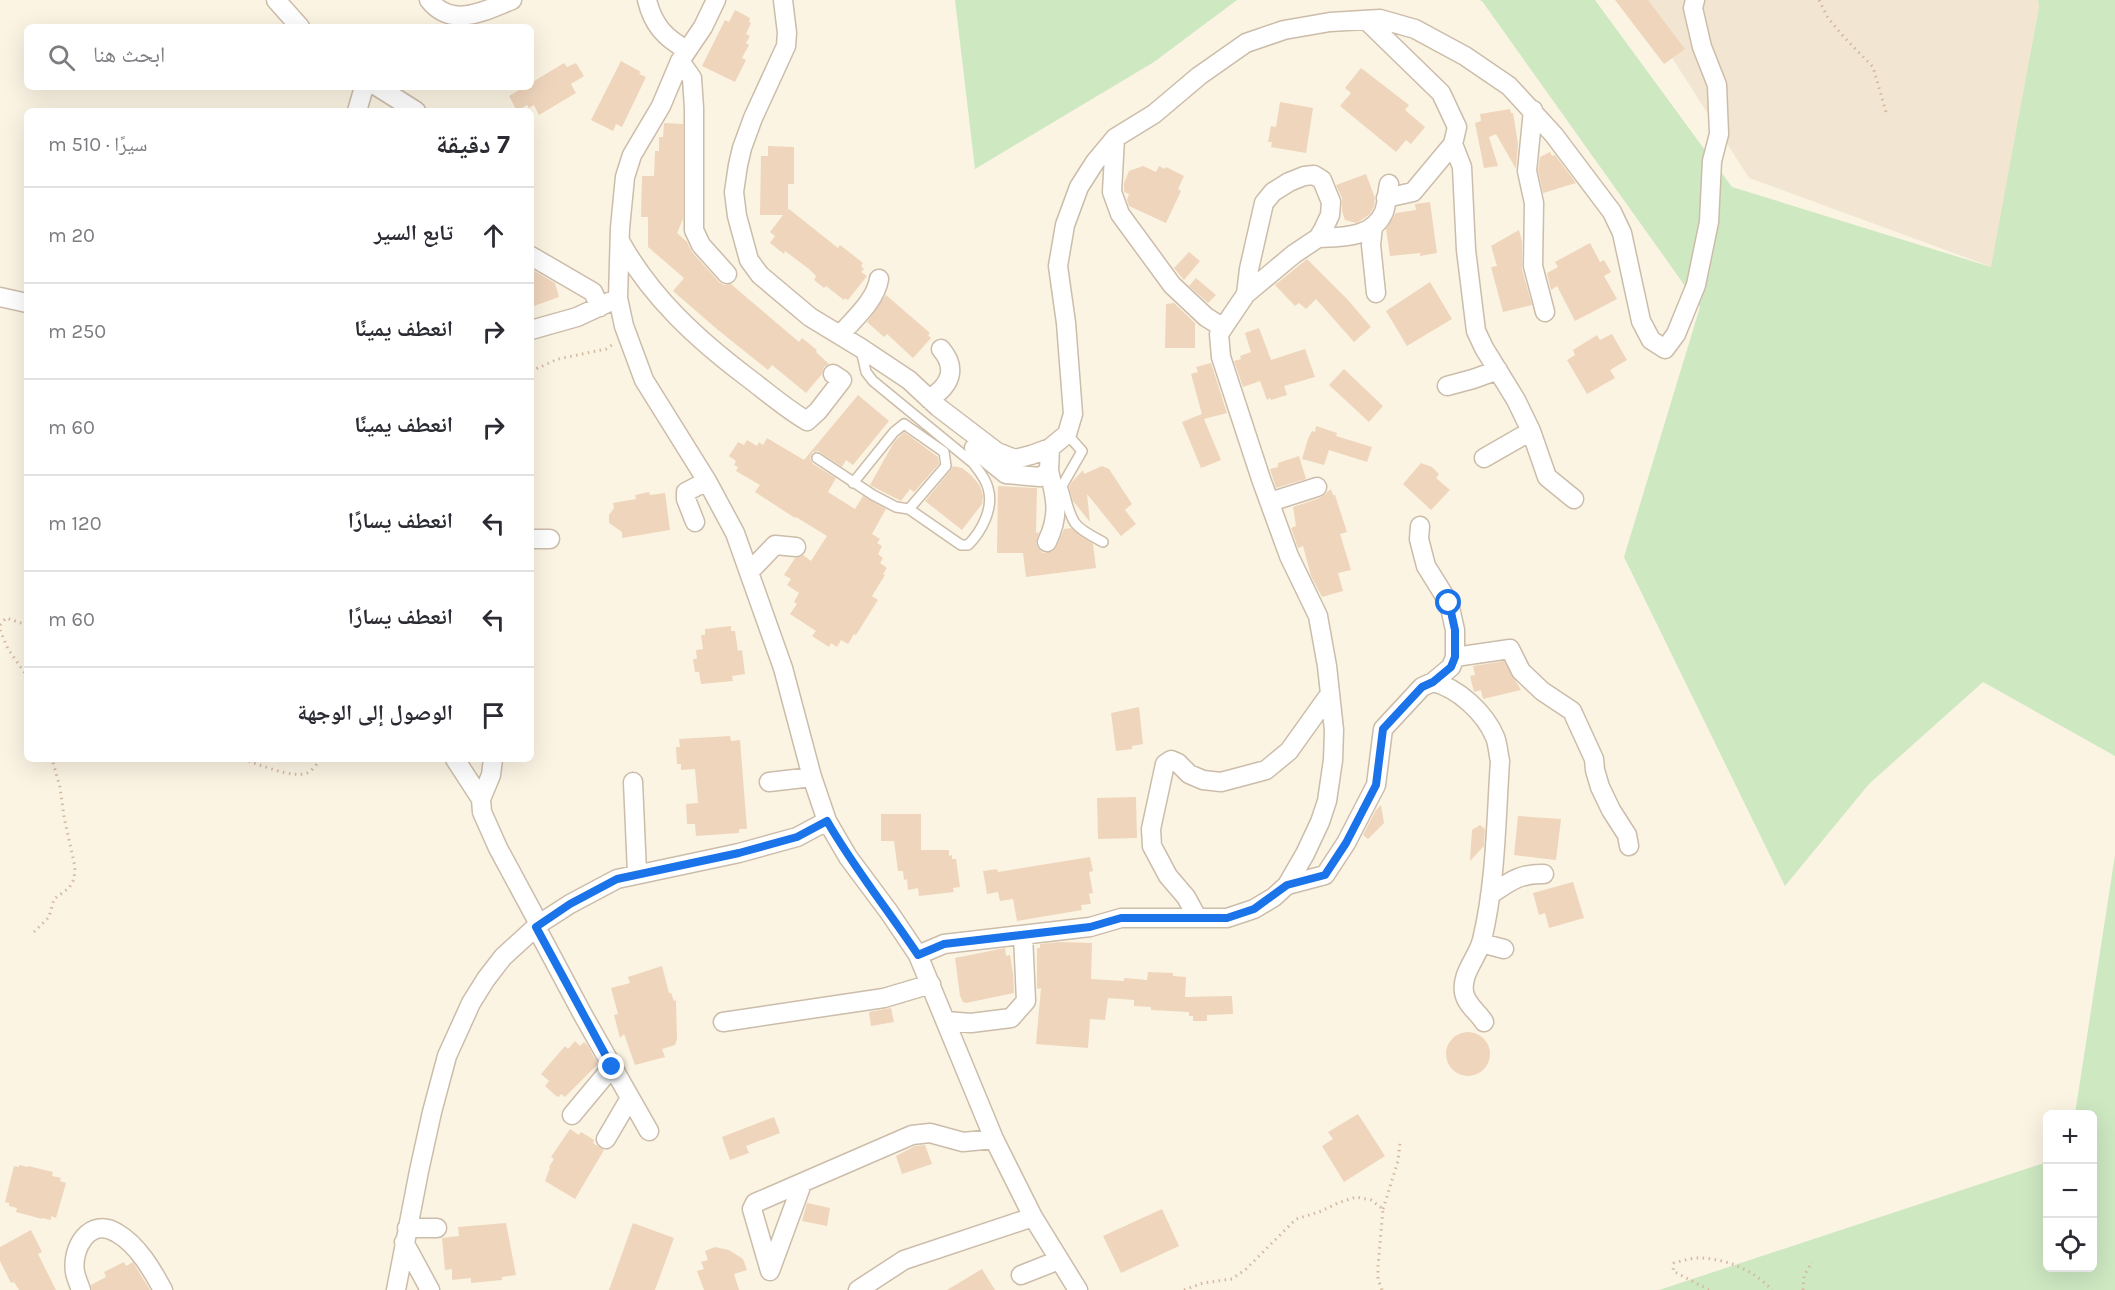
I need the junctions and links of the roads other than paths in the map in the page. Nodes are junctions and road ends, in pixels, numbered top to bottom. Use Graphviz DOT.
graph roads {
  1 [pos="276,0"];
  2 [pos="429,0"];
  3 [pos="512,0"];
  4 [pos="647,0"];
  5 [pos="716,0"];
  6 [pos="783,0"];
  7 [pos="1695,0"];
  8 [pos="1366,20"];
  9 [pos="297,24"];
  10 [pos="683,56"];
  11 [pos="363,90"];
  12 [pos="383,90"];
  13 [pos="358,108"];
  14 [pos="411,108"];
  15 [pos="1533,110"];
  16 [pos="1115,138"];
  17 [pos="1452,144"];
  18 [pos="1373,226"];
  19 [pos="1318,238"];
  20 [pos="620,241"];
  21 [pos="534,258"];
  22 [pos="727,274"];
  23 [pos="879,279"];
  24 [pos="1376,293"];
  25 [pos="1246,294"];
  26 [pos="0,297"];
  27 [pos="618,298"];
  28 [pos="24,302"];
  29 [pos="600,307"];
  30 [pos="1545,312"];
  31 [pos="1222,327"];
  32 [pos="534,329"];
  33 [pos="840,335"];
  34 [pos="861,348"];
  35 [pos="941,349"];
  36 [pos="1498,370"];
  37 [pos="833,374"];
  38 [pos="909,380"];
  39 [pos="1447,386"];
  40 [pos="930,399"];
  41 [pos="1531,432"];
  42 [pos="1067,434"];
  43 [pos="1050,448"];
  44 [pos="818,458"];
  45 [pos="1484,458"];
  46 [pos="1049,471"];
  47 [pos="707,481"];
  48 [pos="853,483"];
  49 [pos="1317,487"];
  50 [pos="1574,499"];
  51 [pos="1270,502"];
  52 [pos="909,509"];
  53 [pos="695,522"];
  54 [pos="1420,526"];
  55 [pos="534,539"];
  56 [pos="550,539"];
  57 [pos="1047,542"];
  58 [pos="1103,542"];
  59 [pos="796,547"];
  60 [pos="749,572"];
  61 [pos="1455,657"];
  62 [pos="1433,682"];
  63 [pos="1329,695"];
  64 [pos="457,762"];
  65 [pos="493,762"];
  66 [pos="812,777"];
  67 [pos="633,782"];
  68 [pos="769,782"];
  69 [pos="481,799"];
  70 [pos="827,821"];
  71 [pos="1629,846"];
  72 [pos="637,873"];
  73 [pos="1544,874"];
  74 [pos="1287,885"];
  75 [pos="1490,895"];
  76 [pos="1197,917"];
  77 [pos="538,925"];
  78 [pos="1023,935"];
  79 [pos="1481,943"];
  80 [pos="1504,949"];
  81 [pos="918,955"];
  82 [pos="931,984"];
  83 [pos="946,1021"];
  84 [pos="723,1022"];
  85 [pos="1484,1022"];
  86 [pos="612,1067"];
  87 [pos="630,1098"];
  88 [pos="572,1115"];
  89 [pos="649,1131"];
  90 [pos="606,1139"];
  91 [pos="994,1139"];
  92 [pos="802,1184"];
  93 [pos="1033,1217"];
  94 [pos="437,1228"];
  95 [pos="406,1235"];
  96 [pos="1059,1260"];
  97 [pos="1021,1275"];
  98 [pos="81,1290"];
  99 [pos="163,1290"];
  100 [pos="396,1290"];
  101 [pos="430,1290"];
  102 [pos="858,1290"];
  103 [pos="1078,1290"];
  1 -- 9 [label="street"];
  2 -- 3 [label="street"];
  4 -- 10 [label="street"];
  5 -- 10 [label="street"];
  6 -- 33 [label="street"];
  7 -- 15 [label="street"];
  8 -- 15 [label="street"];
  8 -- 16 [label="street"];
  8 -- 17 [label="street"];
  10 -- 20 [label="street"];
  10 -- 22 [label="street"];
  11 -- 13 [label="street"];
  12 -- 14 [label="street"];
  15 -- 30 [label="street"];
  16 -- 31 [label="street"];
  16 -- 42 [label="street"];
  17 -- 18 [label="street"];
  17 -- 36 [label="street"];
  18 -- 19 [label="street"];
  18 -- 24 [label="street"];
  19 -- 25 [label="street"];
  19 -- 25 [label="street"];
  20 -- 27 [label="street"];
  20 -- 37 [label="street"];
  21 -- 29 [label="street"];
  23 -- 33 [label="street"];
  25 -- 31 [label="street"];
  26 -- 28 [label="street"];
  27 -- 29 [label="street"];
  27 -- 47 [label="street"];
  29 -- 32 [label="street"];
  31 -- 51 [label="street"];
  33 -- 34 [label="street"];
  34 -- 38 [label="street"];
  34 -- 52 [label="lane"];
  35 -- 40 [label="street"];
  36 -- 39 [label="street"];
  36 -- 41 [label="street"];
  38 -- 40 [label="street"];
  38 -- 46 [label="street"];
  40 -- 43 [label="street"];
  41 -- 45 [label="street"];
  41 -- 50 [label="street"];
  42 -- 43 [label="street"];
  42 -- 58 [label="lane"];
  43 -- 46 [label="street"];
  44 -- 48 [label="lane"];
  46 -- 57 [label="street"];
  47 -- 53 [label="street"];
  47 -- 60 [label="street"];
  48 -- 52 [label="lane"];
  48 -- 52 [label="lane"];
  49 -- 51 [label="street"];
  51 -- 63 [label="street"];
  54 -- 61 [label="street"];
  55 -- 56 [label="street"];
  59 -- 60 [label="street"];
  60 -- 66 [label="street"];
  61 -- 62 [label="street"];
  61 -- 71 [label="street"];
  62 -- 74 [label="street"];
  62 -- 75 [label="street"];
  63 -- 74 [label="street"];
  63 -- 76 [label="street"];
  64 -- 69 [label="street"];
  65 -- 69 [label="street"];
  66 -- 68 [label="street"];
  66 -- 70 [label="street"];
  67 -- 72 [label="street"];
  69 -- 77 [label="street"];
  70 -- 72 [label="street"];
  70 -- 81 [label="street"];
  72 -- 77 [label="street"];
  73 -- 75 [label="street"];
  74 -- 76 [label="street"];
  75 -- 79 [label="street"];
  76 -- 78 [label="street"];
  77 -- 86 [label="street"];
  77 -- 95 [label="street"];
  78 -- 81 [label="street"];
  78 -- 83 [label="street"];
  79 -- 80 [label="street"];
  79 -- 85 [label="street"];
  81 -- 82 [label="street"];
  82 -- 83 [label="street"];
  82 -- 84 [label="street"];
  83 -- 91 [label="street"];
  86 -- 87 [label="street"];
  86 -- 88 [label="street"];
  87 -- 89 [label="street"];
  87 -- 90 [label="street"];
  91 -- 92 [label="street"];
  91 -- 93 [label="street"];
  93 -- 96 [label="street"];
  93 -- 102 [label="street"];
  94 -- 95 [label="street"];
  95 -- 100 [label="street"];
  95 -- 101 [label="street"];
  96 -- 97 [label="street"];
  96 -- 103 [label="street"];
  98 -- 99 [label="street"];
}
